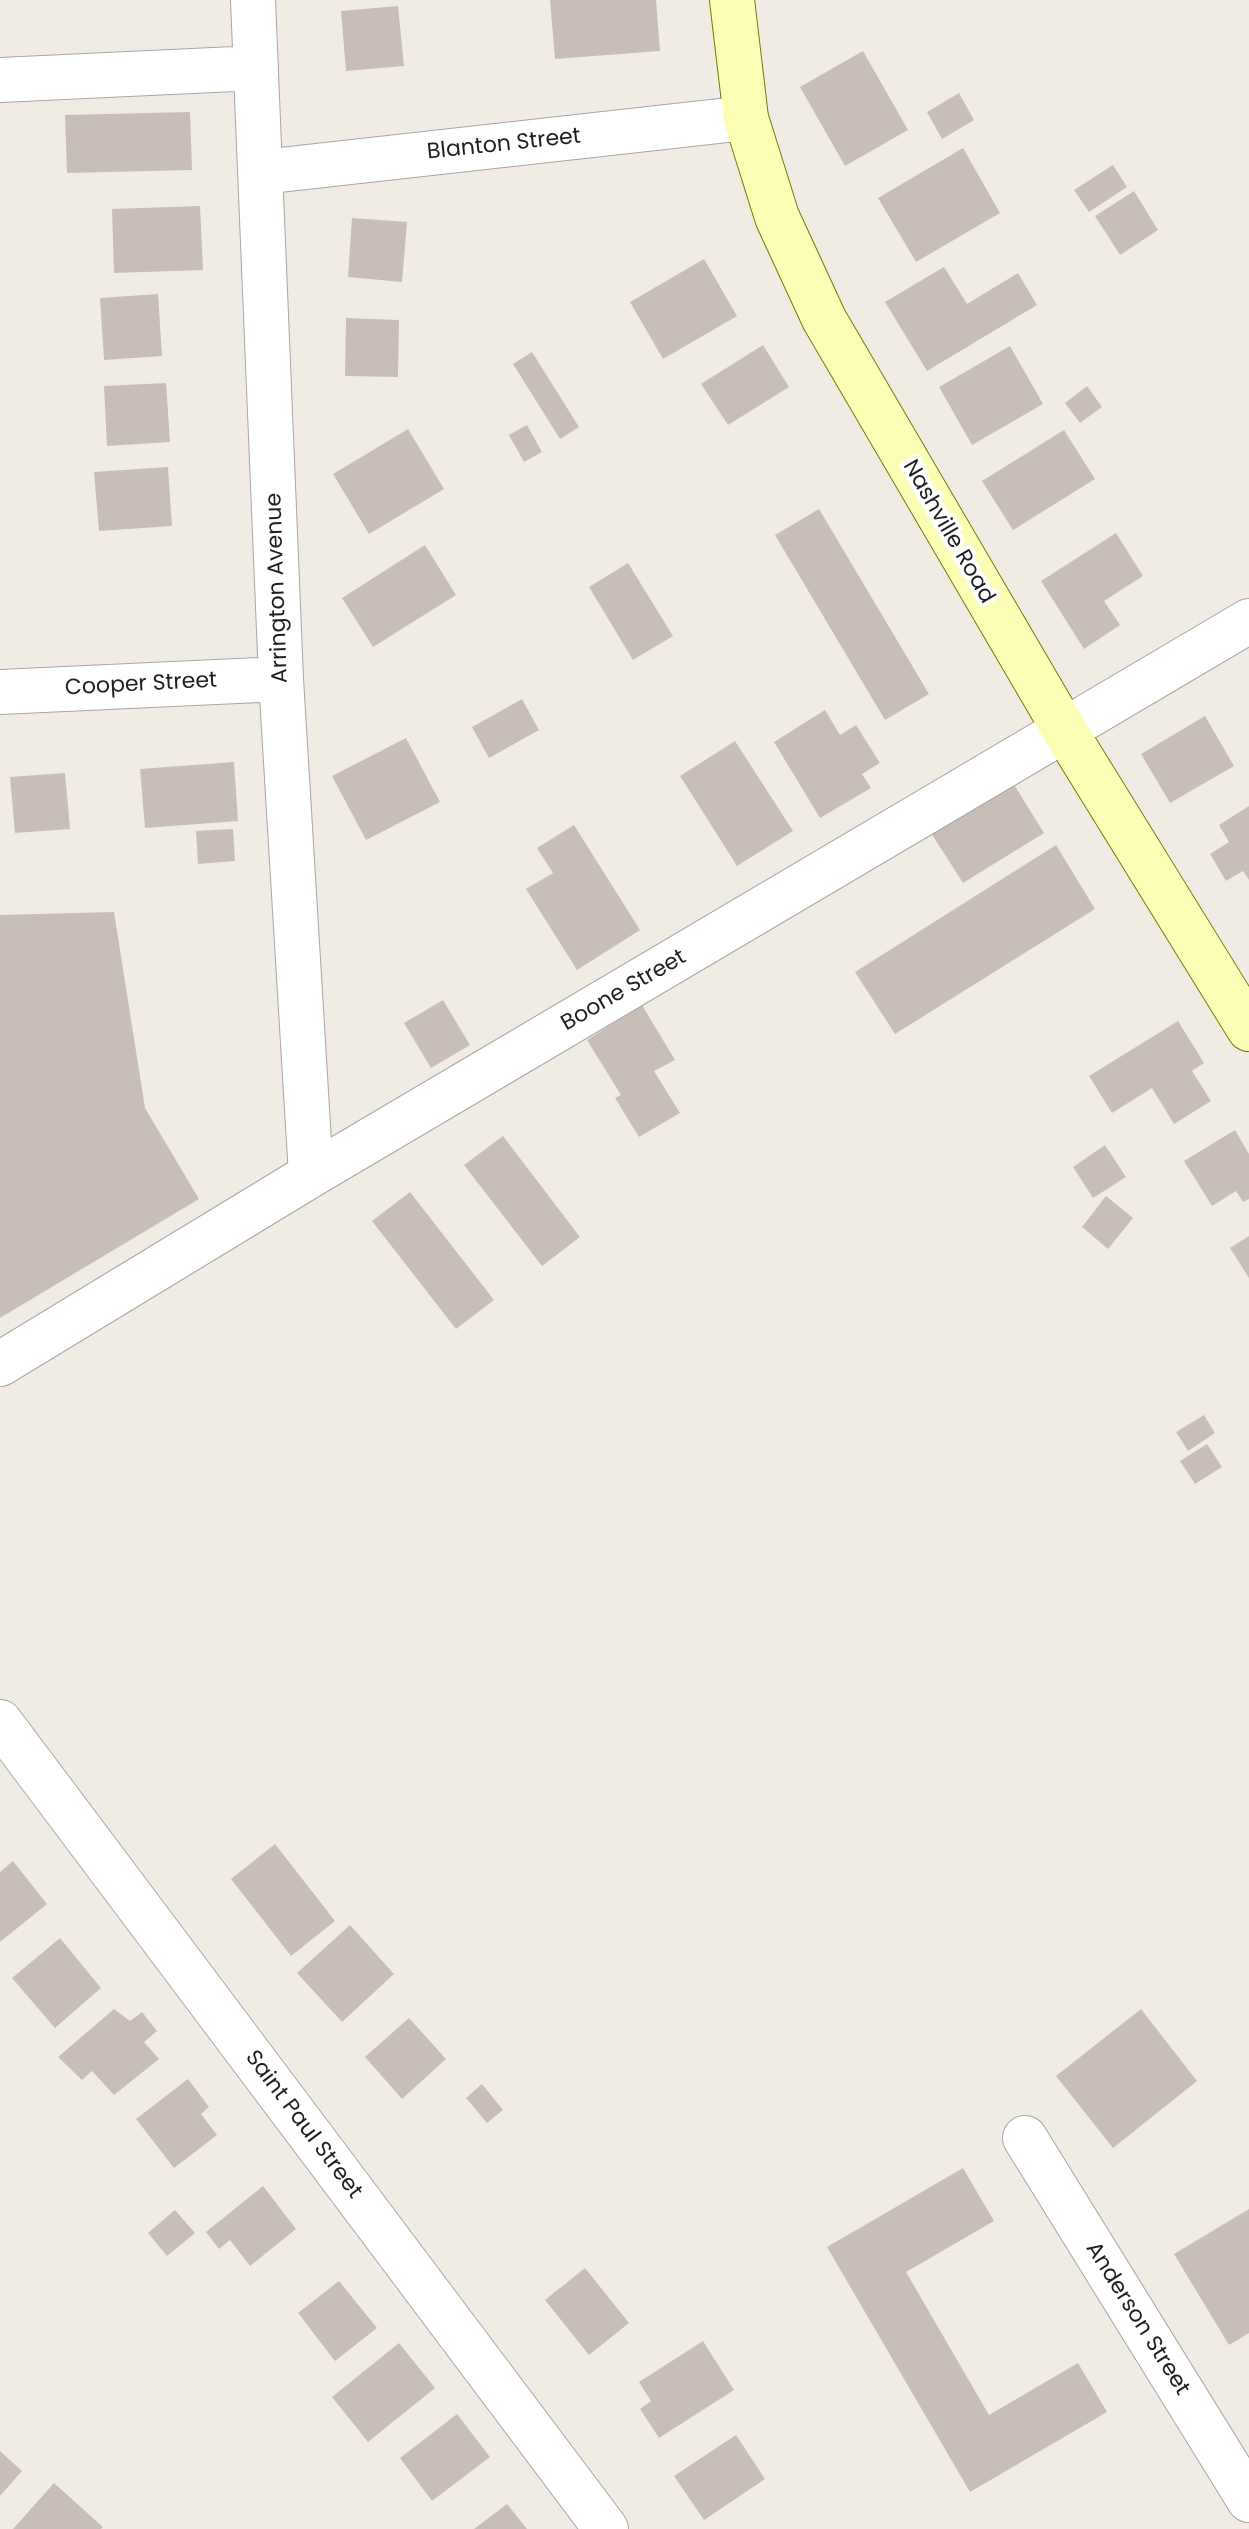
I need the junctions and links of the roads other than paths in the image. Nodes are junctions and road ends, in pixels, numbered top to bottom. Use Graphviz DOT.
graph roads {
  1 [pos="253,0"];
  2 [pos="732,0"];
  3 [pos="256,68"];
  4 [pos="0,80"];
  5 [pos="746,118"];
  6 [pos="262,172"];
  7 [pos="1249,621"];
  8 [pos="281,679"];
  9 [pos="0,692"];
  10 [pos="1065,731"];
  11 [pos="1249,1029"];
  12 [pos="311,1175"];
  13 [pos="0,1364"];
  14 [pos="0,1722"];
  15 [pos="1025,2138"];
  16 [pos="1249,2500"];
  17 [pos="606,2529"];
  1 -- 3 [label="street, Arrington Avenue"];
  2 -- 5 [label="main road, Nashville Road"];
  3 -- 4 [label="street"];
  3 -- 6 [label="street, Arrington Avenue"];
  5 -- 6 [label="street, Blanton Street"];
  5 -- 10 [label="main road, Nashville Road"];
  6 -- 8 [label="street, Arrington Avenue"];
  7 -- 10 [label="street, Boone Street"];
  8 -- 9 [label="street, Cooper Street"];
  8 -- 12 [label="street, Arrington Avenue"];
  10 -- 11 [label="main road, Nashville Road"];
  10 -- 12 [label="street, Boone Street"];
  12 -- 13 [label="street, Boone Street"];
  14 -- 17 [label="street, Saint Paul Street"];
  15 -- 16 [label="street, Anderson Street"];
}
